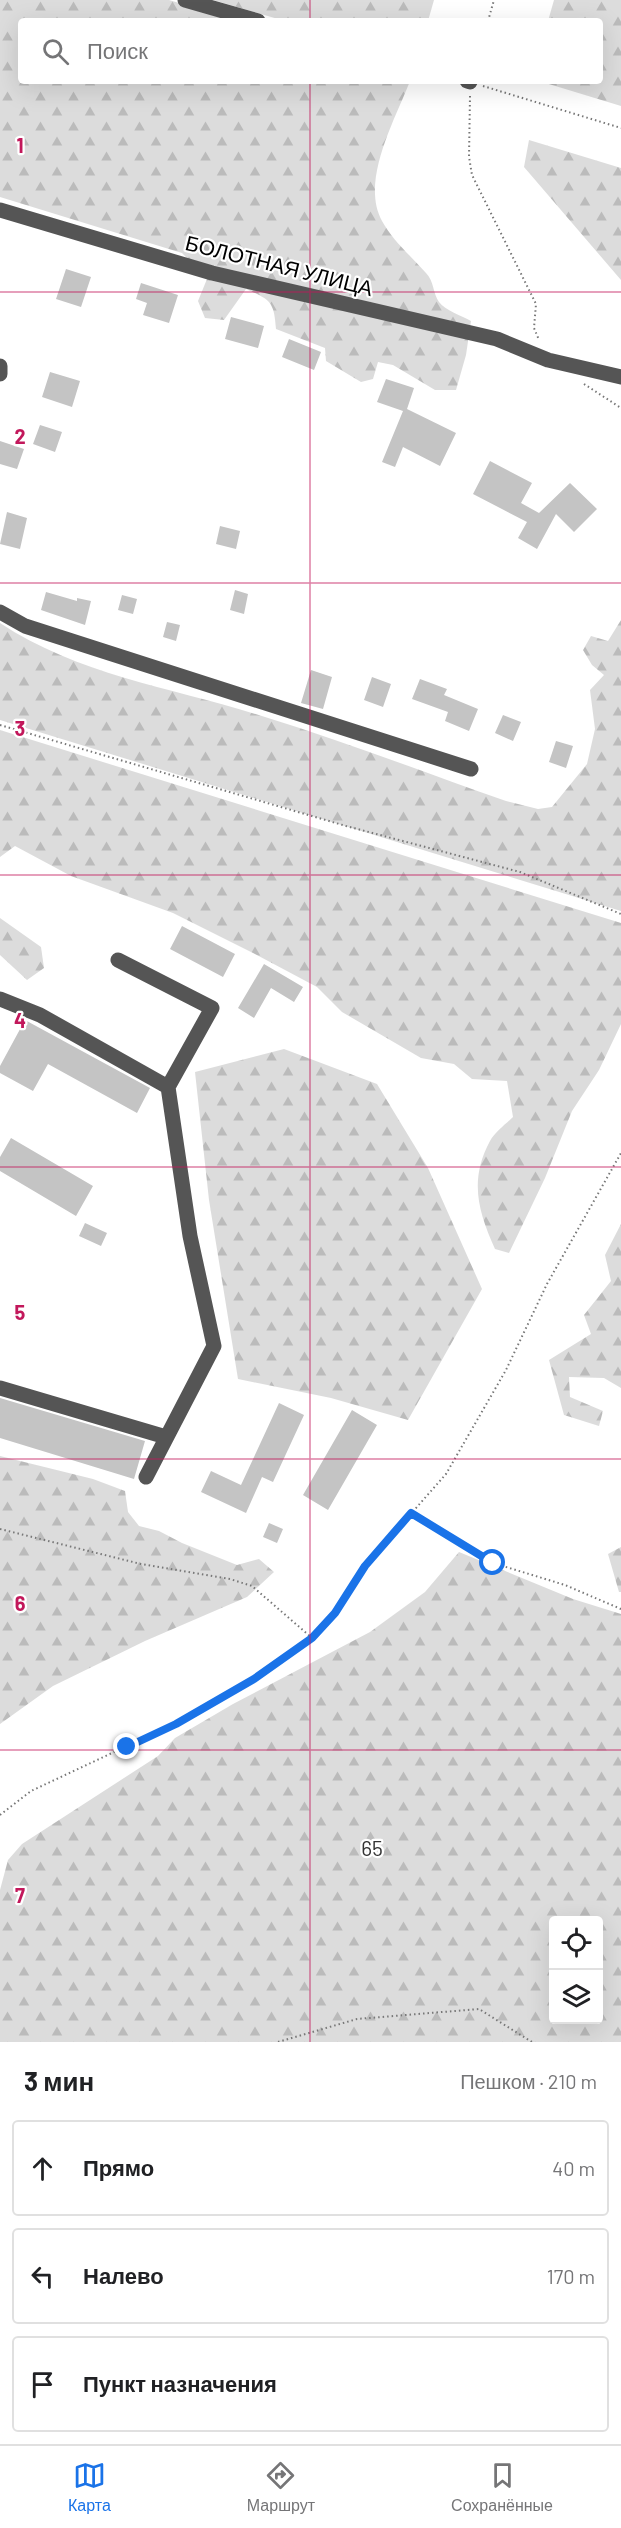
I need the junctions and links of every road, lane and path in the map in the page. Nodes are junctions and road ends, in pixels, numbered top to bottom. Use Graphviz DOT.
graph roads {
  1 [pos="185,0"];
  2 [pos="494,0"];
  3 [pos="248,18"];
  4 [pos="489,18"];
  5 [pos="468,84"];
  6 [pos="478,84"];
  7 [pos="621,128"];
  8 [pos="0,210"];
  9 [pos="548,360"];
  10 [pos="0,366"];
  11 [pos="0,374"];
  12 [pos="621,377"];
  13 [pos="584,384"];
  14 [pos="621,408"];
  15 [pos="0,612"];
  16 [pos="0,725"];
  17 [pos="471,769"];
  18 [pos="621,914"];
  19 [pos="118,960"];
  20 [pos="0,999"];
  21 [pos="168,1087"];
  22 [pos="621,1153"];
  23 [pos="0,1388"];
  24 [pos="166,1437"];
  25 [pos="146,1477"];
  26 [pos="411,1513"];
  27 [pos="0,1529"];
  28 [pos="621,1608"];
  29 [pos="312,1638"];
  30 [pos="0,1815"];
  31 [pos="278,2042"];
  32 [pos="532,2042"];
  1 -- 3 [label="street"];
  2 -- 4 [label="path"];
  5 -- 9 [label="path"];
  6 -- 7 [label="path"];
  8 -- 9 [label="street, БОЛОТНАЯ УЛИЦА"];
  9 -- 12 [label="street, БОЛОТНАЯ УЛИЦА"];
  10 -- 11 [label="street"];
  13 -- 14 [label="path"];
  15 -- 17 [label="street"];
  16 -- 18 [label="path"];
  19 -- 21 [label="street"];
  20 -- 21 [label="street"];
  21 -- 24 [label="street"];
  22 -- 26 [label="path"];
  23 -- 24 [label="street"];
  24 -- 25 [label="street"];
  26 -- 28 [label="path"];
  26 -- 29 [label="path"];
  27 -- 29 [label="path"];
  29 -- 30 [label="path"];
  31 -- 32 [label="path"];
}
